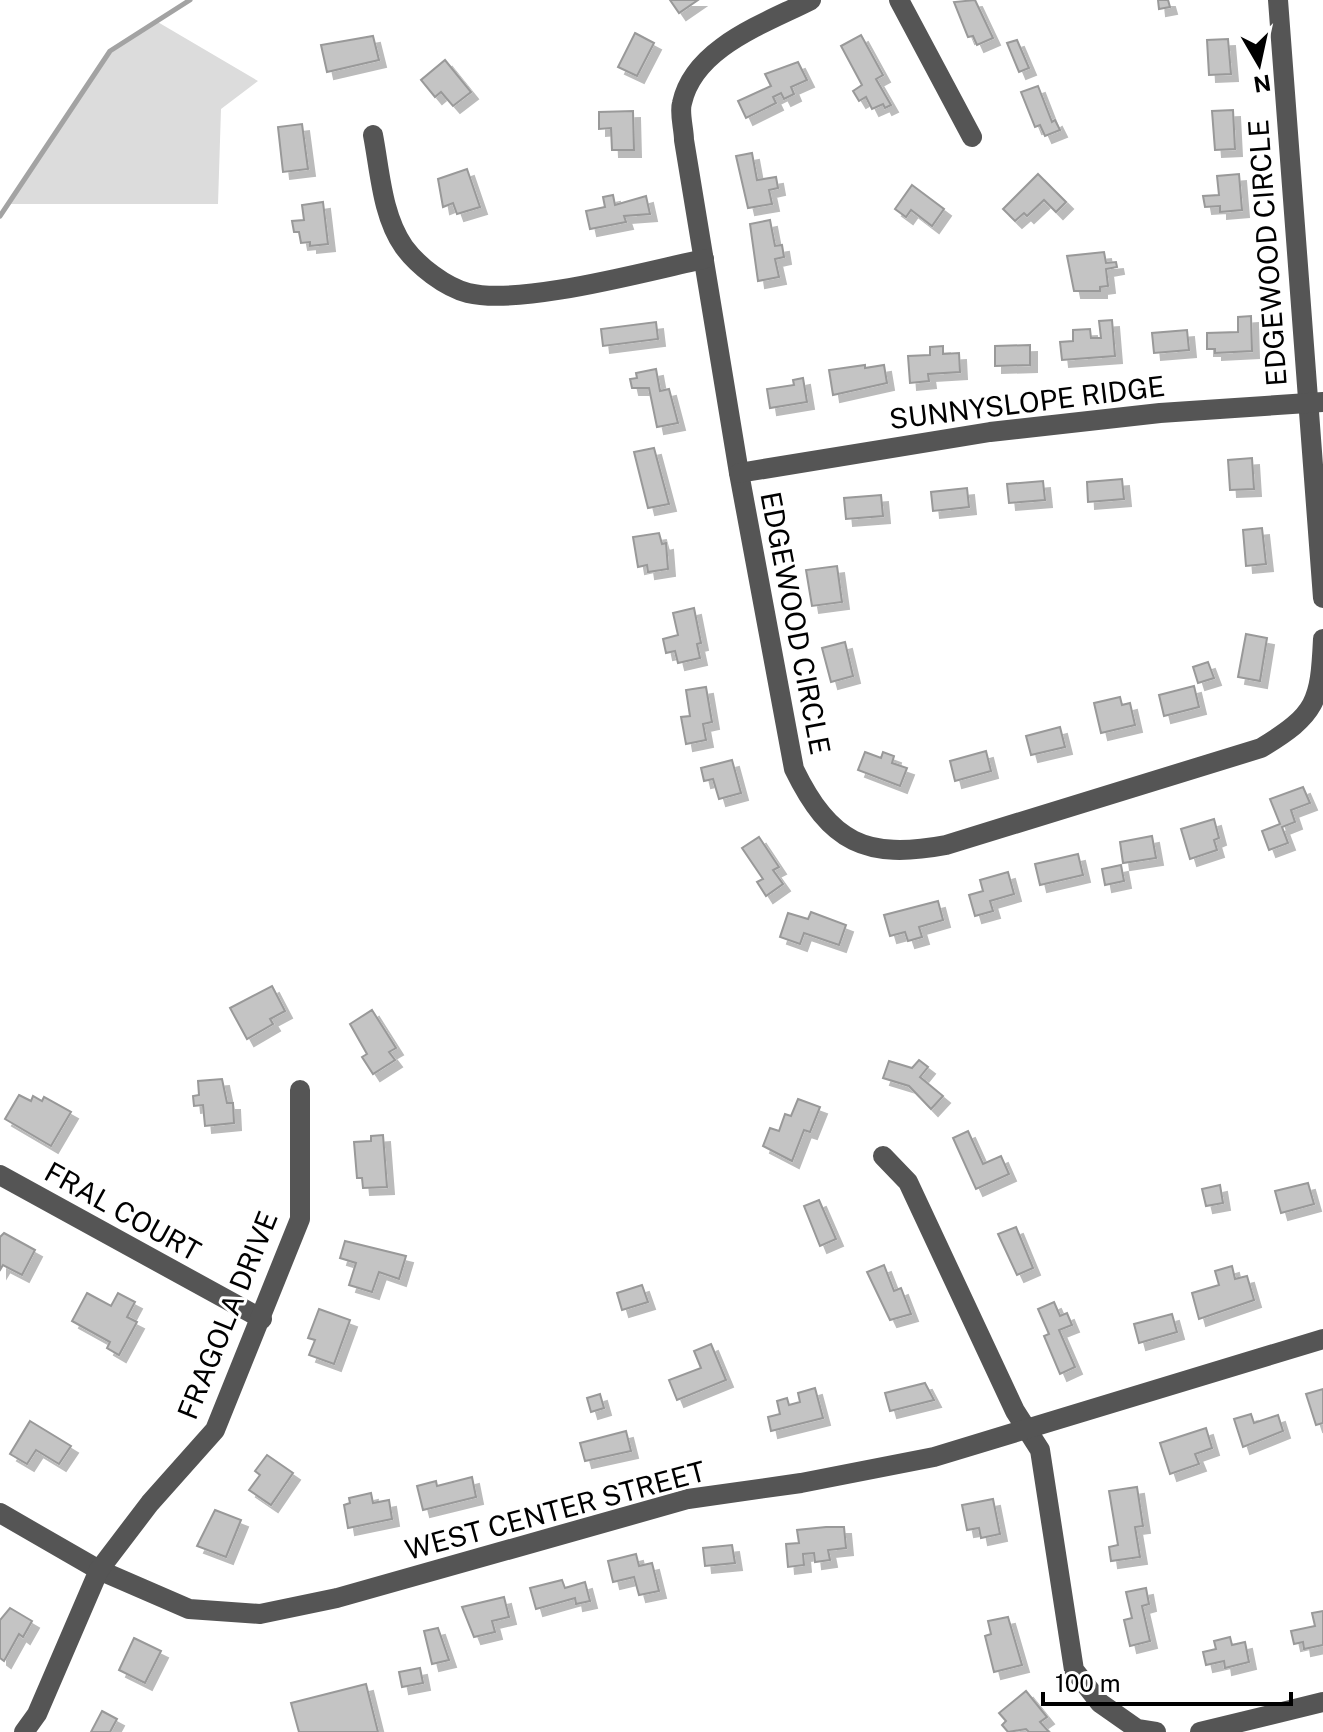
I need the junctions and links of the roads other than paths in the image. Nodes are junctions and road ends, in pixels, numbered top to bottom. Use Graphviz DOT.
graph roads {
  1 [pos="811,0"];
  2 [pos="899,0"];
  3 [pos="1278,0"];
  4 [pos="373,135"];
  5 [pos="972,137"];
  6 [pos="704,259"];
  7 [pos="1314,403"];
  8 [pos="739,473"];
  9 [pos="1323,598"];
  10 [pos="1323,639"];
  11 [pos="300,1090"];
  12 [pos="883,1156"];
  13 [pos="0,1175"];
  14 [pos="262,1319"];
  15 [pos="1323,1339"];
  16 [pos="1026,1429"];
  17 [pos="0,1513"];
  18 [pos="99,1570"];
  19 [pos="1323,1702"];
  20 [pos="24,1732"];
  21 [pos="1156,1732"];
  22 [pos="1200,1732"];
  1 -- 6 [label="street, EDGEWOOD CIRCLE"];
  2 -- 5 [label="street"];
  3 -- 7 [label="street, EDGEWOOD CIRCLE"];
  4 -- 6 [label="street"];
  6 -- 8 [label="street, EDGEWOOD CIRCLE"];
  7 -- 8 [label="street, SUNNYSLOPE RIDGE"];
  7 -- 9 [label="street, EDGEWOOD CIRCLE"];
  8 -- 10 [label="street, EDGEWOOD CIRCLE"];
  11 -- 14 [label="street, FRAGOLA DRIVE"];
  12 -- 16 [label="street"];
  13 -- 14 [label="street, FRAL COURT"];
  14 -- 18 [label="street, FRAGOLA DRIVE"];
  15 -- 16 [label="street, WEST CENTER STREET"];
  16 -- 18 [label="street, WEST CENTER STREET"];
  16 -- 21 [label="street"];
  17 -- 18 [label="street, WEST CENTER STREET"];
  18 -- 20 [label="street, FRAGOLA DRIVE"];
  19 -- 22 [label="street"];
}
